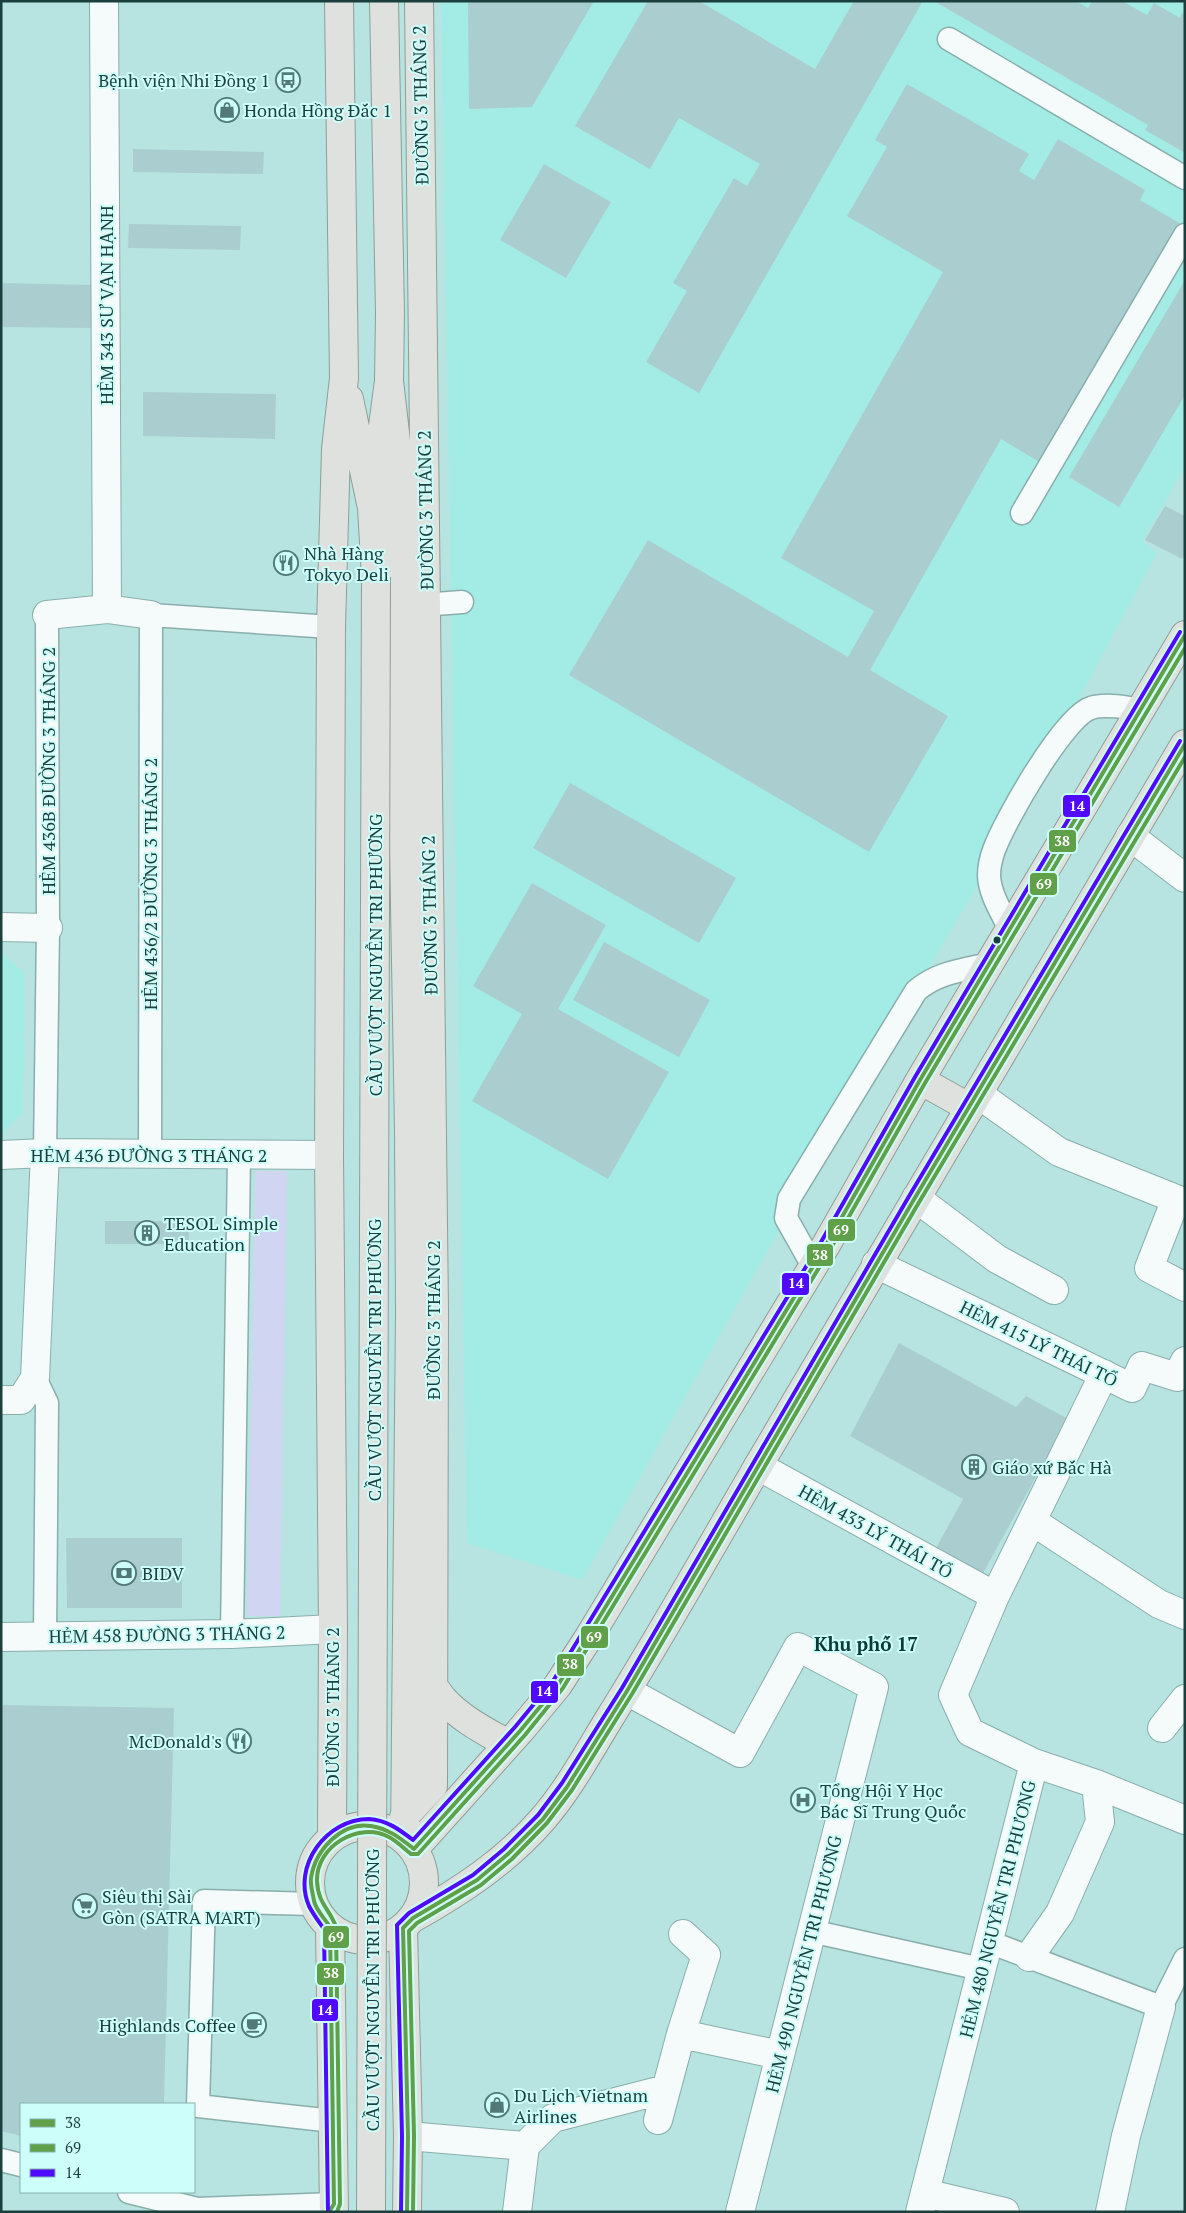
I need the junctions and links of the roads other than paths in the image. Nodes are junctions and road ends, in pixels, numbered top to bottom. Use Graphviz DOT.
graph roads {
  1 [pos="104,1"];
  2 [pos="339,1"];
  3 [pos="384,1"];
  4 [pos="419,1"];
  5 [pos="949,39"];
  6 [pos="420,145"];
  7 [pos="388,147"];
  8 [pos="1185,178"];
  9 [pos="1185,234"];
  10 [pos="423,311"];
  11 [pos="390,313"];
  12 [pos="344,378"];
  13 [pos="389,381"];
  14 [pos="372,508"];
  15 [pos="1022,513"];
  16 [pos="462,602"];
  17 [pos="413,605"];
  18 [pos="107,609"];
  19 [pos="47,615"];
  20 [pos="151,615"];
  21 [pos="331,627"];
  22 [pos="1185,635"];
  23 [pos="1140,709"];
  24 [pos="1185,744"];
  25 [pos="1130,836"];
  26 [pos="1185,878"];
  27 [pos="1,927"];
  28 [pos="48,928"];
  29 [pos="1010,929"];
  30 [pos="989,964"];
  31 [pos="920,1080"];
  32 [pos="974,1101"];
  33 [pos="45,1153"];
  34 [pos="150,1154"];
  35 [pos="1,1155"];
  36 [pos="239,1155"];
  37 [pos="329,1155"];
  38 [pos="916,1198"];
  39 [pos="1180,1201"];
  40 [pos="876,1264"];
  41 [pos="813,1266"];
  42 [pos="1185,1287"];
  43 [pos="1054,1290"];
  44 [pos="422,1312"];
  45 [pos="1185,1361"];
  46 [pos="1104,1374"];
  47 [pos="35,1378"];
  48 [pos="1,1400"];
  49 [pos="758,1466"];
  50 [pos="1032,1521"];
  51 [pos="995,1596"];
  52 [pos="1185,1615"];
  53 [pos="333,1629"];
  54 [pos="232,1634"];
  55 [pos="45,1636"];
  56 [pos="1,1637"];
  57 [pos="406,1655"];
  58 [pos="433,1685"];
  59 [pos="626,1691"];
  60 [pos="1185,1699"];
  61 [pos="1162,1728"];
  62 [pos="508,1744"];
  63 [pos="1034,1762"];
  64 [pos="1096,1784"];
  65 [pos="1185,1820"];
  66 [pos="408,1835"];
  67 [pos="332,1837"];
  68 [pos="313,1904"];
  69 [pos="408,1923"];
  70 [pos="330,1927"];
  71 [pos="811,1931"];
  72 [pos="682,1934"];
  73 [pos="988,1942"];
  74 [pos="1029,1957"];
  75 [pos="1185,1959"];
  76 [pos="982,1969"];
  77 [pos="1161,2007"];
  78 [pos="681,2034"];
  79 [pos="780,2055"];
  80 [pos="666,2089"];
  81 [pos="658,2120"];
  82 [pos="333,2121"];
  83 [pos="408,2136"];
  84 [pos="525,2146"];
  85 [pos="1,2160"];
  86 [pos="20,2165"];
  87 [pos="133,2193"];
  88 [pos="923,2202"];
  89 [pos="334,2208"];
  90 [pos="371,2212"];
  91 [pos="407,2212"];
  92 [pos="517,2212"];
  93 [pos="740,2212"];
  94 [pos="1005,2212"];
  95 [pos="1110,2212"];
  1 -- 18 [label="street, HẺM 343 SƯ VẠN HẠNH"];
  2 -- 12 [label="main road, ĐƯỜNG 3 THÁNG 2"];
  3 -- 7 [label="main road, ĐƯỜNG 3 THÁNG 2"];
  4 -- 6 [label="main road, ĐƯỜNG 3 THÁNG 2"];
  5 -- 8 [label="lane"];
  6 -- 7 [label="main road"];
  6 -- 10 [label="main road, ĐƯỜNG 3 THÁNG 2"];
  7 -- 11 [label="main road, ĐƯỜNG 3 THÁNG 2"];
  9 -- 15 [label="lane"];
  10 -- 11 [label="main road"];
  10 -- 17 [label="main road, ĐƯỜNG 3 THÁNG 2"];
  11 -- 13 [label="main road, ĐƯỜNG 3 THÁNG 2"];
  12 -- 14 [label="main road, ĐƯỜNG 3 THÁNG 2"];
  12 -- 21 [label="main road, ĐƯỜNG 3 THÁNG 2"];
  13 -- 14 [label="main road, ĐƯỜNG 3 THÁNG 2"];
  13 -- 17 [label="main road, ĐƯỜNG 3 THÁNG 2"];
  14 -- 90 [label="main road, CẦU VƯỢT NGUYỄN TRI PHƯƠNG, bridge"];
  16 -- 17 [label="lane"];
  17 -- 44 [label="main road, ĐƯỜNG 3 THÁNG 2"];
  18 -- 19 [label="street"];
  18 -- 20 [label="street"];
  19 -- 28 [label="lane, HẺM 436B ĐƯỜNG 3 THÁNG 2"];
  20 -- 21 [label="lane"];
  20 -- 34 [label="lane, HẺM 436/2 ĐƯỜNG 3 THÁNG 2"];
  21 -- 37 [label="main road, ĐƯỜNG 3 THÁNG 2"];
  22 -- 23 [label="main road"];
  23 -- 29 [label="main road"];
  23 -- 29 [label="lane"];
  24 -- 25 [label="main road"];
  25 -- 26 [label="street"];
  25 -- 32 [label="main road"];
  27 -- 28 [label="street"];
  28 -- 33 [label="lane, HẺM 436B ĐƯỜNG 3 THÁNG 2"];
  29 -- 30 [label="main road"];
  30 -- 31 [label="main road"];
  30 -- 41 [label="lane"];
  31 -- 32 [label="main road"];
  31 -- 41 [label="main road"];
  32 -- 38 [label="main road"];
  32 -- 39 [label="street"];
  33 -- 34 [label="street, HẺM 436 ĐƯỜNG 3 THÁNG 2"];
  33 -- 35 [label="street, HẺM 436 ĐƯỜNG 3 THÁNG 2"];
  33 -- 47 [label="street"];
  34 -- 36 [label="street, HẺM 436 ĐƯỜNG 3 THÁNG 2"];
  36 -- 37 [label="street, HẺM 436 ĐƯỜNG 3 THÁNG 2"];
  36 -- 54 [label="lane"];
  37 -- 53 [label="main road, ĐƯỜNG 3 THÁNG 2"];
  38 -- 40 [label="main road"];
  38 -- 43 [label="street"];
  39 -- 42 [label="street"];
  40 -- 46 [label="street, HẺM 415 LÝ THÁI TỔ"];
  40 -- 49 [label="main road"];
  41 -- 62 [label="main road"];
  44 -- 57 [label="main road, ĐƯỜNG 3 THÁNG 2"];
  44 -- 58 [label="main road, ĐƯỜNG 3 THÁNG 2"];
  45 -- 46 [label="street, HẺM 415 LÝ THÁI TỔ"];
  46 -- 50 [label="street"];
  47 -- 48 [label="street"];
  47 -- 55 [label="lane"];
  49 -- 51 [label="street, HẺM 433 LÝ THÁI TỔ"];
  49 -- 59 [label="main road"];
  50 -- 51 [label="street"];
  50 -- 52 [label="street"];
  51 -- 63 [label="street"];
  53 -- 54 [label="street, HẺM 458 ĐƯỜNG 3 THÁNG 2"];
  53 -- 67 [label="main road, ĐƯỜNG 3 THÁNG 2"];
  54 -- 55 [label="street, HẺM 458 ĐƯỜNG 3 THÁNG 2"];
  55 -- 56 [label="street, HẺM 458 ĐƯỜNG 3 THÁNG 2"];
  57 -- 58 [label="main road"];
  57 -- 66 [label="main road, ĐƯỜNG 3 THÁNG 2"];
  58 -- 62 [label="main road"];
  58 -- 66 [label="main road, ĐƯỜNG 3 THÁNG 2"];
  59 -- 69 [label="main road"];
  59 -- 71 [label="street, HẺM 490 NGUYỄN TRI PHƯƠNG"];
  60 -- 61 [label="street"];
  62 -- 66 [label="main road"];
  63 -- 64 [label="street, HẺM 480 NGUYỄN TRI PHƯƠNG"];
  63 -- 73 [label="street, HẺM 480 NGUYỄN TRI PHƯƠNG"];
  64 -- 65 [label="street, HẺM 480 NGUYỄN TRI PHƯƠNG"];
  64 -- 74 [label="street"];
  66 -- 67 [label="main road"];
  66 -- 69 [label="main road"];
  67 -- 68 [label="main road"];
  68 -- 70 [label="main road"];
  68 -- 82 [label="lane"];
  69 -- 70 [label="main road"];
  69 -- 83 [label="main road"];
  70 -- 82 [label="main road"];
  71 -- 76 [label="lane"];
  71 -- 79 [label="street, HẺM 490 NGUYỄN TRI PHƯƠNG"];
  72 -- 78 [label="street"];
  73 -- 74 [label="lane"];
  73 -- 76 [label="street, HẺM 480 NGUYỄN TRI PHƯƠNG"];
  74 -- 77 [label="lane"];
  75 -- 77 [label="lane"];
  76 -- 88 [label="street, HẺM 480 NGUYỄN TRI PHƯƠNG"];
  77 -- 95 [label="street"];
  78 -- 79 [label="street"];
  78 -- 80 [label="street"];
  79 -- 93 [label="street, HẺM 490 NGUYỄN TRI PHƯƠNG"];
  80 -- 81 [label="street"];
  80 -- 84 [label="street"];
  82 -- 89 [label="main road"];
  83 -- 84 [label="street"];
  83 -- 91 [label="main road"];
  84 -- 92 [label="street"];
  85 -- 86 [label="lane"];
  87 -- 89 [label="lane"];
  88 -- 94 [label="street"];
}
